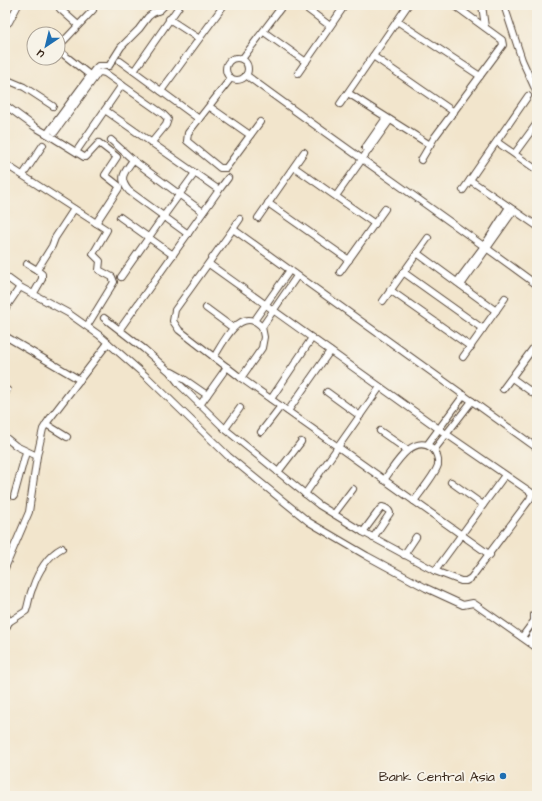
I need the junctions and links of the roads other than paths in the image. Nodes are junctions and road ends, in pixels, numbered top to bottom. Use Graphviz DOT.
graph roads {
  1 [pos="18,5"];
  2 [pos="165,5"];
  3 [pos="180,5"];
  4 [pos="224,5"];
  5 [pos="283,5"];
  6 [pos="302,5"];
  7 [pos="345,5"];
  8 [pos="408,5"];
  9 [pos="454,5"];
  10 [pos="482,5"];
  11 [pos="504,5"];
  12 [pos="60,9"];
  13 [pos="93,10"];
  14 [pos="169,19"];
  15 [pos="397,21"];
  16 [pos="5,25"];
  17 [pos="78,25"];
  18 [pos="330,26"];
  19 [pos="485,27"];
  20 [pos="264,32"];
  21 [pos="198,38"];
  22 [pos="66,39"];
  23 [pos="66,56"];
  24 [pos="373,56"];
  25 [pos="242,59"];
  26 [pos="120,60"];
  27 [pos="306,62"];
  28 [pos="134,71"];
  29 [pos="298,73"];
  30 [pos="246,75"];
  31 [pos="91,76"];
  32 [pos="480,76"];
  33 [pos="231,78"];
  34 [pos="5,79"];
  35 [pos="122,85"];
  36 [pos="161,91"];
  37 [pos="348,92"];
  38 [pos="537,93"];
  39 [pos="528,96"];
  40 [pos="340,104"];
  41 [pos="5,105"];
  42 [pos="53,106"];
  43 [pos="210,107"];
  44 [pos="105,110"];
  45 [pos="454,112"];
  46 [pos="388,119"];
  47 [pos="199,120"];
  48 [pos="260,122"];
  49 [pos="537,123"];
  50 [pos="56,132"];
  51 [pos="47,134"];
  52 [pos="250,135"];
  53 [pos="111,140"];
  54 [pos="152,142"];
  55 [pos="497,142"];
  56 [pos="43,145"];
  57 [pos="430,145"];
  58 [pos="78,149"];
  59 [pos="304,152"];
  60 [pos="515,153"];
  61 [pos="361,158"];
  62 [pos="133,160"];
  63 [pos="421,160"];
  64 [pos="5,164"];
  65 [pos="536,166"];
  66 [pos="294,167"];
  67 [pos="195,173"];
  68 [pos="23,175"];
  69 [pos="228,178"];
  70 [pos="470,180"];
  71 [pos="219,190"];
  72 [pos="463,190"];
  73 [pos="179,194"];
  74 [pos="335,195"];
  75 [pos="268,203"];
  76 [pos="512,208"];
  77 [pos="74,209"];
  78 [pos="385,209"];
  79 [pos="204,212"];
  80 [pos="120,217"];
  81 [pos="163,217"];
  82 [pos="258,218"];
  83 [pos="240,219"];
  84 [pos="96,223"];
  85 [pos="375,224"];
  86 [pos="537,226"];
  87 [pos="234,229"];
  88 [pos="188,234"];
  89 [pos="148,238"];
  90 [pos="428,238"];
  91 [pos="486,247"];
  92 [pos="417,253"];
  93 [pos="173,255"];
  94 [pos="349,260"];
  95 [pos="27,264"];
  96 [pos="209,264"];
  97 [pos="37,270"];
  98 [pos="290,270"];
  99 [pos="340,272"];
  100 [pos="403,272"];
  101 [pos="5,276"];
  102 [pos="297,276"];
  103 [pos="121,277"];
  104 [pos="459,284"];
  105 [pos="537,285"];
  106 [pos="20,287"];
  107 [pos="390,290"];
  108 [pos="34,293"];
  109 [pos="505,298"];
  110 [pos="383,300"];
  111 [pos="265,305"];
  112 [pos="206,308"];
  113 [pos="5,309"];
  114 [pos="274,311"];
  115 [pos="496,311"];
  116 [pos="104,318"];
  117 [pos="254,321"];
  118 [pos="87,326"];
  119 [pos="262,327"];
  120 [pos="233,328"];
  121 [pos="120,329"];
  122 [pos="483,329"];
  123 [pos="5,336"];
  124 [pos="312,338"];
  125 [pos="108,343"];
  126 [pos="537,343"];
  127 [pos="470,347"];
  128 [pos="330,351"];
  129 [pos="214,357"];
  130 [pos="463,357"];
  131 [pos="227,367"];
  132 [pos="170,372"];
  133 [pos="241,378"];
  134 [pos="512,378"];
  135 [pos="80,380"];
  136 [pos="380,387"];
  137 [pos="504,389"];
  138 [pos="328,392"];
  139 [pos="207,395"];
  140 [pos="464,395"];
  141 [pos="537,396"];
  142 [pos="271,399"];
  143 [pos="472,401"];
  144 [pos="200,405"];
  145 [pos="282,406"];
  146 [pos="240,408"];
  147 [pos="288,411"];
  148 [pos="360,416"];
  149 [pos="46,424"];
  150 [pos="225,429"];
  151 [pos="439,429"];
  152 [pos="380,431"];
  153 [pos="261,432"];
  154 [pos="446,434"];
  155 [pos="5,437"];
  156 [pos="67,437"];
  157 [pos="301,442"];
  158 [pos="427,445"];
  159 [pos="338,447"];
  160 [pos="537,448"];
  161 [pos="407,450"];
  162 [pos="434,450"];
  163 [pos="26,452"];
  164 [pos="37,456"];
  165 [pos="278,472"];
  166 [pos="505,475"];
  167 [pos="384,480"];
  168 [pos="451,482"];
  169 [pos="353,488"];
  170 [pos="305,494"];
  171 [pos="14,496"];
  172 [pos="414,501"];
  173 [pos="483,505"];
  174 [pos="334,514"];
  175 [pos="363,532"];
  176 [pos="461,535"];
  177 [pos="416,537"];
  178 [pos="373,538"];
  179 [pos="62,548"];
  180 [pos="404,555"];
  181 [pos="490,555"];
  182 [pos="5,568"];
  183 [pos="435,571"];
  184 [pos="5,613"];
  185 [pos="534,615"];
  186 [pos="9,622"];
  187 [pos="537,629"];
  188 [pos="5,630"];
  189 [pos="522,637"];
  190 [pos="528,642"];
  191 [pos="537,648"];
  1 -- 16 [label="street"];
  2 -- 31 [label="street"];
  3 -- 14 [label="street"];
  4 -- 21 [label="street"];
  5 -- 20 [label="street"];
  6 -- 18 [label="street"];
  7 -- 18 [label="street"];
  8 -- 15 [label="street"];
  9 -- 19 [label="street"];
  10 -- 19 [label="street"];
  11 -- 38 [label="street"];
  12 -- 17 [label="street"];
  13 -- 17 [label="street"];
  14 -- 21 [label="street"];
  14 -- 28 [label="street"];
  15 -- 24 [label="street"];
  15 -- 32 [label="street"];
  17 -- 22 [label="street"];
  18 -- 27 [label="street"];
  19 -- 32 [label="street"];
  20 -- 25 [label="street"];
  20 -- 27 [label="street"];
  21 -- 36 [label="street"];
  23 -- 31 [label="street"];
  24 -- 37 [label="street"];
  24 -- 45 [label="street"];
  25 -- 30 [label="street"];
  25 -- 33 [label="street"];
  26 -- 28 [label="street"];
  27 -- 29 [label="street"];
  28 -- 36 [label="street"];
  30 -- 33 [label="street"];
  30 -- 61 [label="street"];
  31 -- 51 [label="street"];
  32 -- 45 [label="street"];
  33 -- 43 [label="street"];
  34 -- 42 [label="street"];
  35 -- 44 [label="street"];
  35 -- 50 [label="street"];
  35 -- 54 [label="street"];
  36 -- 47 [label="street"];
  37 -- 40 [label="street"];
  37 -- 46 [label="street"];
  39 -- 55 [label="street"];
  41 -- 51 [label="street"];
  43 -- 47 [label="street"];
  43 -- 52 [label="street"];
  44 -- 54 [label="street"];
  44 -- 58 [label="street"];
  45 -- 57 [label="street"];
  46 -- 57 [label="street"];
  46 -- 61 [label="street"];
  47 -- 52 [label="street"];
  48 -- 52 [label="street"];
  49 -- 60 [label="street"];
  51 -- 84 [label="street"];
  53 -- 62 [label="street"];
  54 -- 67 [label="street"];
  55 -- 60 [label="street"];
  55 -- 70 [label="street"];
  56 -- 68 [label="street"];
  57 -- 63 [label="street"];
  59 -- 66 [label="street"];
  60 -- 65 [label="street"];
  61 -- 74 [label="street"];
  61 -- 91 [label="street"];
  62 -- 73 [label="street"];
  62 -- 81 [label="street"];
  64 -- 68 [label="street"];
  66 -- 74 [label="street"];
  66 -- 75 [label="street"];
  67 -- 71 [label="street"];
  67 -- 73 [label="street"];
  68 -- 77 [label="street"];
  69 -- 71 [label="street"];
  70 -- 72 [label="street"];
  70 -- 76 [label="street"];
  71 -- 79 [label="street"];
  73 -- 79 [label="street"];
  73 -- 81 [label="street"];
  74 -- 85 [label="street"];
  75 -- 82 [label="street"];
  75 -- 94 [label="street"];
  76 -- 86 [label="street"];
  76 -- 91 [label="street"];
  77 -- 84 [label="street"];
  77 -- 97 [label="street"];
  78 -- 85 [label="street"];
  79 -- 88 [label="street"];
  80 -- 89 [label="street"];
  81 -- 88 [label="street"];
  81 -- 89 [label="street"];
  83 -- 87 [label="street"];
  84 -- 118 [label="street"];
  85 -- 94 [label="street"];
  87 -- 96 [label="street"];
  87 -- 98 [label="street"];
  88 -- 93 [label="street"];
  89 -- 93 [label="street"];
  89 -- 103 [label="street"];
  90 -- 92 [label="street"];
  91 -- 104 [label="street"];
  91 -- 105 [label="street"];
  92 -- 100 [label="street"];
  92 -- 104 [label="street"];
  93 -- 121 [label="street"];
  94 -- 99 [label="street"];
  95 -- 97 [label="street"];
  96 -- 111 [label="street"];
  96 -- 129 [label="street"];
  97 -- 108 [label="street"];
  98 -- 102 [label="street"];
  98 -- 111 [label="street"];
  100 -- 107 [label="street"];
  100 -- 122 [label="street"];
  101 -- 106 [label="street"];
  102 -- 114 [label="street"];
  102 -- 140 [label="street"];
  104 -- 115 [label="street"];
  106 -- 108 [label="street"];
  106 -- 113 [label="street"];
  107 -- 110 [label="street"];
  107 -- 127 [label="street"];
  108 -- 118 [label="street"];
  109 -- 115 [label="street"];
  111 -- 114 [label="street"];
  111 -- 117 [label="street"];
  112 -- 120 [label="street"];
  114 -- 119 [label="street"];
  114 -- 124 [label="street"];
  115 -- 122 [label="street"];
  116 -- 121 [label="street"];
  117 -- 119 [label="street"];
  117 -- 120 [label="street"];
  118 -- 125 [label="street"];
  119 -- 133 [label="street"];
  120 -- 129 [label="street"];
  121 -- 132 [label="street"];
  122 -- 127 [label="street"];
  123 -- 135 [label="street"];
  124 -- 128 [label="street"];
  124 -- 142 [label="street"];
  125 -- 135 [label="street"];
  125 -- 189 [label="street"];
  126 -- 134 [label="street"];
  127 -- 130 [label="street"];
  128 -- 136 [label="street"];
  128 -- 147 [label="street"];
  129 -- 131 [label="street"];
  131 -- 133 [label="street"];
  131 -- 139 [label="street"];
  132 -- 139 [label="street"];
  132 -- 144 [label="street"];
  133 -- 142 [label="street"];
  134 -- 137 [label="street"];
  134 -- 141 [label="street"];
  135 -- 149 [label="street"];
  136 -- 148 [label="street"];
  136 -- 151 [label="street"];
  138 -- 148 [label="street"];
  139 -- 144 [label="street"];
  140 -- 143 [label="street"];
  140 -- 151 [label="street"];
  142 -- 145 [label="street"];
  143 -- 154 [label="street"];
  143 -- 160 [label="street"];
  144 -- 150 [label="street"];
  145 -- 147 [label="street"];
  145 -- 153 [label="street"];
  146 -- 150 [label="street"];
  147 -- 159 [label="street"];
  148 -- 159 [label="street"];
  149 -- 156 [label="street"];
  149 -- 164 [label="street"];
  150 -- 165 [label="street"];
  151 -- 154 [label="street"];
  151 -- 158 [label="street"];
  152 -- 161 [label="street"];
  154 -- 162 [label="street"];
  154 -- 166 [label="street"];
  155 -- 163 [label="street"];
  157 -- 165 [label="street"];
  158 -- 161 [label="street"];
  158 -- 162 [label="street"];
  159 -- 167 [label="street"];
  159 -- 170 [label="street"];
  161 -- 167 [label="street"];
  162 -- 172 [label="street"];
  163 -- 164 [label="street"];
  163 -- 171 [label="street"];
  164 -- 182 [label="street"];
  165 -- 170 [label="street"];
  166 -- 173 [label="street"];
  166 -- 181 [label="street"];
  167 -- 172 [label="street"];
  168 -- 173 [label="street"];
  169 -- 174 [label="street"];
  170 -- 174 [label="street"];
  172 -- 176 [label="street"];
  173 -- 176 [label="street"];
  174 -- 175 [label="street"];
  175 -- 178 [label="street"];
  175 -- 178 [label="street"];
  176 -- 181 [label="street"];
  176 -- 183 [label="street"];
  177 -- 180 [label="street"];
  178 -- 180 [label="street"];
  179 -- 186 [label="street"];
  180 -- 183 [label="street"];
  181 -- 183 [label="street"];
  184 -- 186 [label="street"];
  185 -- 189 [label="street"];
  186 -- 188 [label="street"];
  187 -- 190 [label="street"];
  189 -- 190 [label="street"];
  190 -- 191 [label="street"];
}
